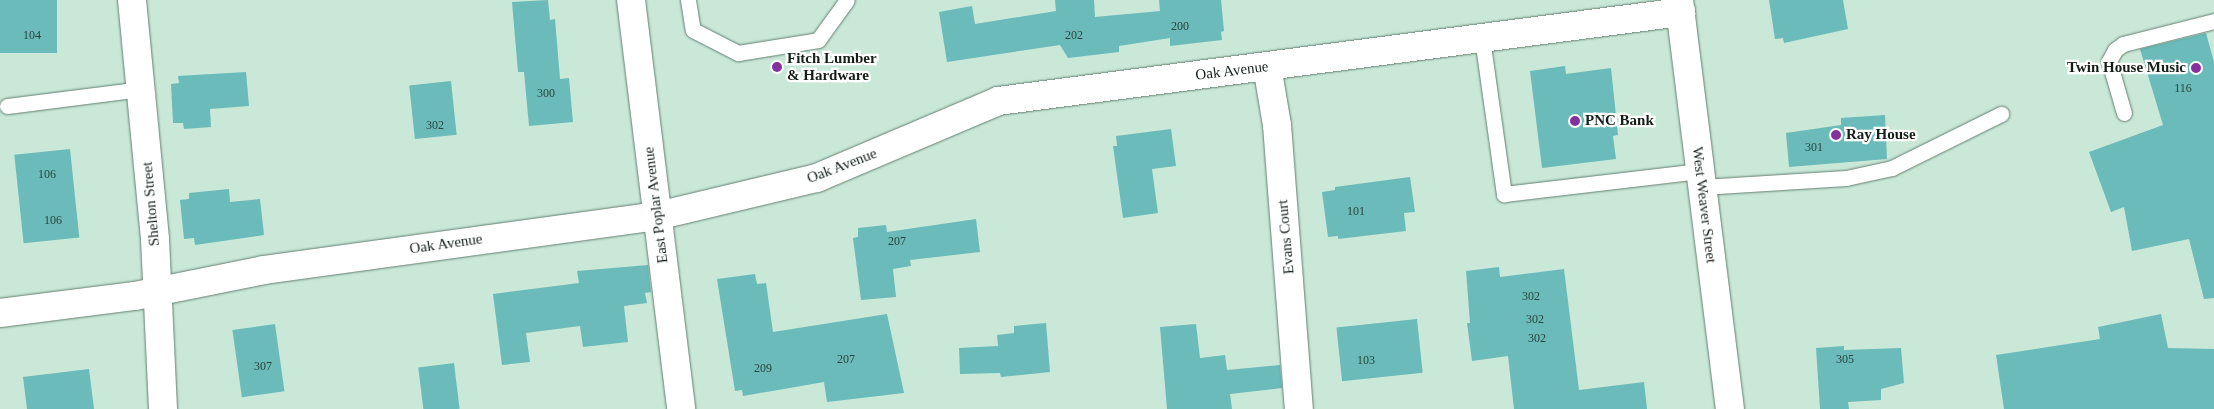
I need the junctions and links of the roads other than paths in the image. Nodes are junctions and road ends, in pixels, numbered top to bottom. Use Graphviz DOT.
graph roads {
  1 [pos="132,0"];
  2 [pos="631,0"];
  3 [pos="688,0"];
  4 [pos="847,0"];
  5 [pos="1680,6"];
  6 [pos="2214,21"];
  7 [pos="1482,38"];
  8 [pos="1267,66"];
  9 [pos="141,89"];
  10 [pos="7,106"];
  11 [pos="2124,113"];
  12 [pos="2001,114"];
  13 [pos="1701,179"];
  14 [pos="657,216"];
  15 [pos="156,290"];
  16 [pos="0,313"];
  17 [pos="163,409"];
  18 [pos="680,409"];
  19 [pos="1300,409"];
  20 [pos="1730,409"];
  1 -- 9 [label="street, Shelton Street"];
  2 -- 14 [label="street, East Poplar Avenue"];
  3 -- 4 [label="lane"];
  5 -- 7 [label="street, Oak Avenue"];
  5 -- 13 [label="street, West Weaver Street"];
  6 -- 11 [label="lane"];
  7 -- 8 [label="street, Oak Avenue"];
  7 -- 13 [label="lane"];
  8 -- 14 [label="street, Oak Avenue"];
  8 -- 19 [label="street, Evans Court"];
  9 -- 10 [label="lane"];
  9 -- 15 [label="street, Shelton Street"];
  12 -- 13 [label="lane"];
  13 -- 20 [label="street, West Weaver Street"];
  14 -- 15 [label="street, Oak Avenue"];
  14 -- 18 [label="street, East Poplar Avenue"];
  15 -- 16 [label="street, Oak Avenue"];
  15 -- 17 [label="street, Shelton Street"];
}
